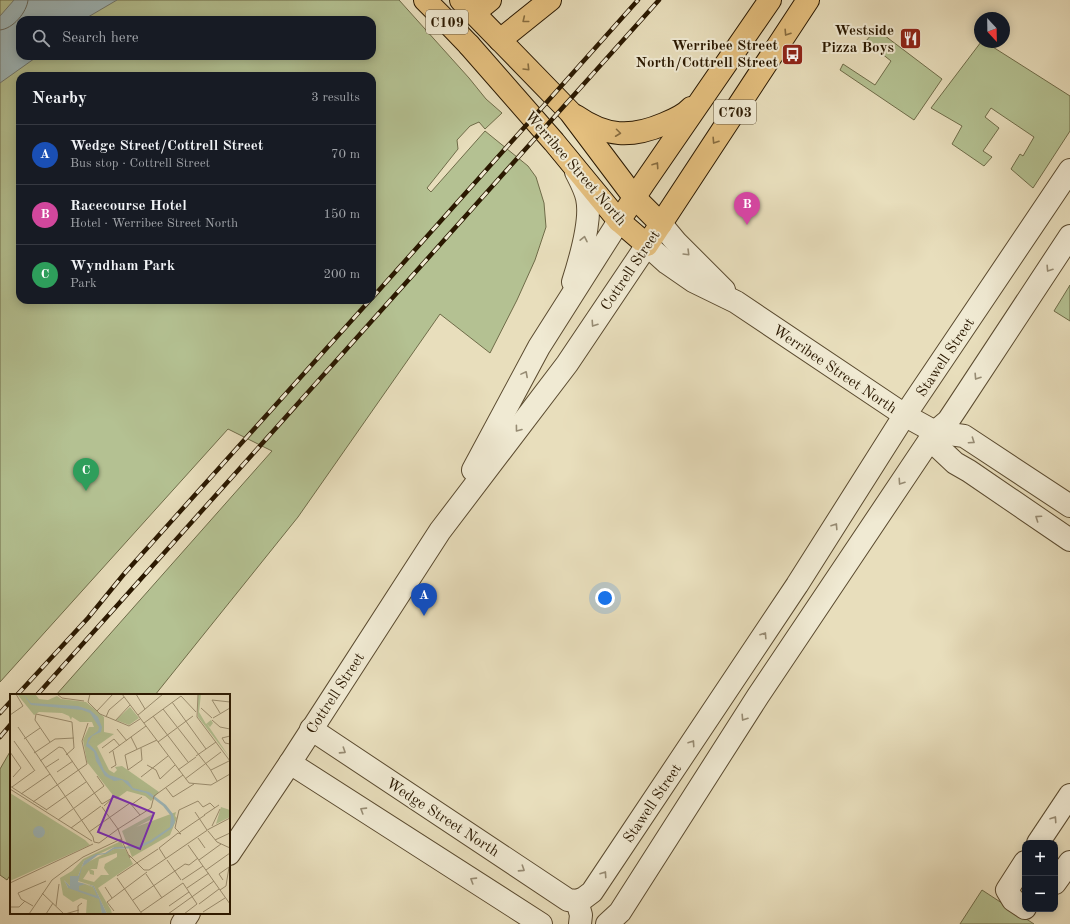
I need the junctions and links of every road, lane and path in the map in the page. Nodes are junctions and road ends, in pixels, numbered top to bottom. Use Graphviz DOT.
graph roads {
  1 [pos="424,0"];
  2 [pos="550,0"];
  3 [pos="770,0"];
  4 [pos="808,0"];
  5 [pos="475,4"];
  6 [pos="500,40"];
  7 [pos="469,45"];
  8 [pos="706,93"];
  9 [pos="570,112"];
  10 [pos="574,167"];
  11 [pos="1070,170"];
  12 [pos="634,197"];
  13 [pos="620,221"];
  14 [pos="661,224"];
  15 [pos="1070,236"];
  16 [pos="647,245"];
  17 [pos="736,302"];
  18 [pos="566,304"];
  19 [pos="906,416"];
  20 [pos="935,432"];
  21 [pos="1070,506"];
  22 [pos="440,531"];
  23 [pos="1070,540"];
  24 [pos="797,585"];
  25 [pos="821,600"];
  26 [pos="735,679"];
  27 [pos="758,696"];
  28 [pos="311,730"];
  29 [pos="290,763"];
  30 [pos="1070,796"];
  31 [pos="1040,840"];
  32 [pos="230,853"];
  33 [pos="1070,862"];
  34 [pos="1022,867"];
  35 [pos="1058,879"];
  36 [pos="578,901"];
  37 [pos="1022,906"];
  38 [pos="188,914"];
  39 [pos="182,924"];
  40 [pos="541,924"];
  41 [pos="580,924"];
  42 [pos="608,924"];
  1 -- 7 [label="main road, C109"];
  2 -- 6 [label="main road, C109, one-way"];
  3 -- 8 [label="main road, Cottrell Street / C703"];
  4 -- 14 [label="main road, Cottrell Street / C703, one-way"];
  5 -- 6 [label="main road, Werribee Street North"];
  5 -- 7 [label="main road"];
  6 -- 7 [label="main road, C109"];
  6 -- 9 [label="main road, Werribee Street North / C703, one-way"];
  7 -- 10 [label="main road, Werribee Street North"];
  9 -- 8 [label="main road, C703, one-way"];
  12 -- 8 [label="main road, Cottrell Street, one-way"];
  9 -- 12 [label="main road, Werribee Street North"];
  10 -- 13 [label="main road, Werribee Street North"];
  18 -- 10 [label="street, one-way"];
  11 -- 19 [label="street, Stawell Street"];
  12 -- 13 [label="main road, Cottrell Street"];
  12 -- 14 [label="main road, Werribee Street North"];
  13 -- 16 [label="main road, Werribee Street North"];
  13 -- 18 [label="street, Cottrell Street"];
  14 -- 16 [label="main road, Cottrell Street / C703"];
  14 -- 17 [label="street, Werribee Street North, one-way"];
  15 -- 20 [label="street, Stawell Street, one-way"];
  16 -- 17 [label="street, Werribee Street North"];
  16 -- 22 [label="street, Cottrell Street, one-way"];
  17 -- 19 [label="street, Werribee Street North"];
  22 -- 18 [label="street, Cottrell Street, one-way"];
  19 -- 20 [label="street, Werribee Street North"];
  24 -- 19 [label="street, Stawell Street, one-way"];
  20 -- 21 [label="street, Werribee Street North, one-way"];
  23 -- 20 [label="street, one-way"];
  20 -- 25 [label="street, Stawell Street, one-way"];
  22 -- 28 [label="street, Cottrell Street"];
  24 -- 25 [label="street"];
  26 -- 24 [label="street, Stawell Street, one-way"];
  25 -- 27 [label="street, Stawell Street"];
  26 -- 27 [label="street"];
  36 -- 26 [label="street, Stawell Street, one-way"];
  27 -- 42 [label="street, Stawell Street, one-way"];
  28 -- 29 [label="street, Cottrell Street"];
  28 -- 36 [label="street, Wedge Street North, one-way"];
  29 -- 32 [label="street, Cottrell Street"];
  40 -- 29 [label="street, one-way"];
  31 -- 30 [label="street, one-way"];
  33 -- 35 [label="street"];
  34 -- 37 [label="street"];
  36 -- 41 [label="street"];
  38 -- 39 [label="street"];
}
